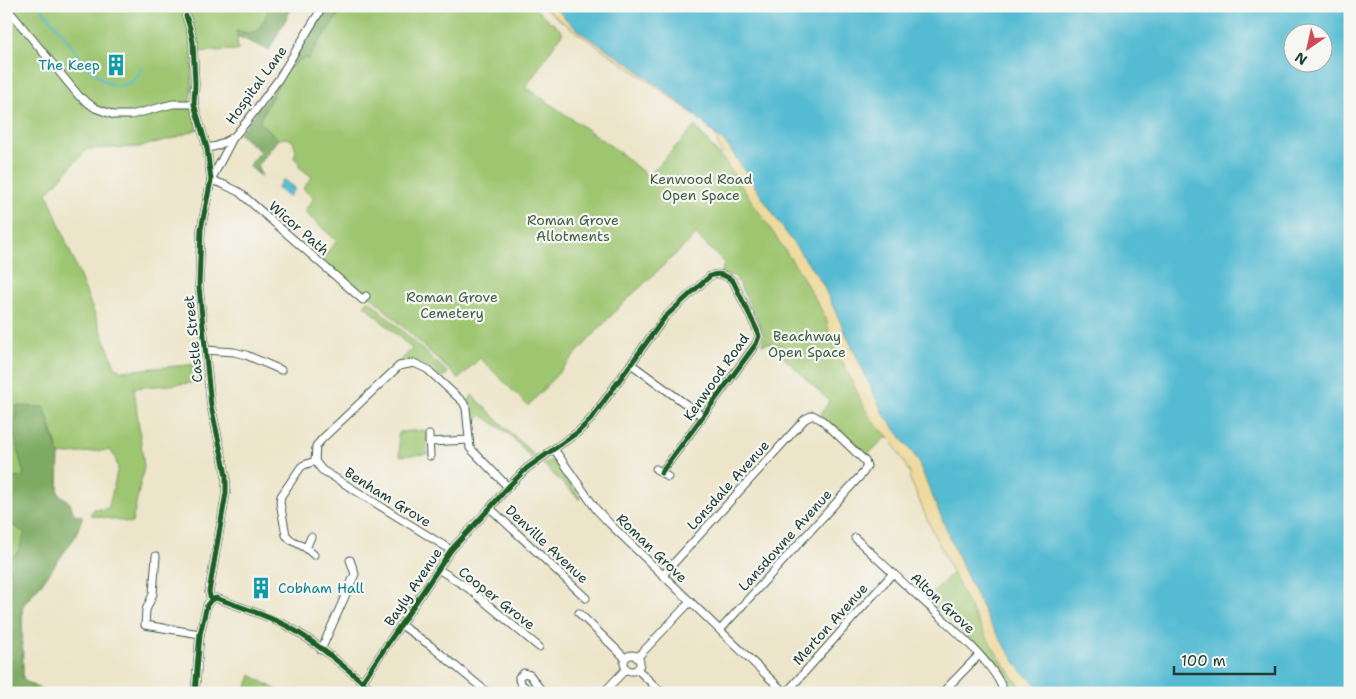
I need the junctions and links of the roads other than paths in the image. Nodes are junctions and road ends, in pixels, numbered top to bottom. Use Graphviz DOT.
graph roads {
  1 [pos="323,6"];
  2 [pos="6,7"];
  3 [pos="186,16"];
  4 [pos="194,104"];
  5 [pos="233,138"];
  6 [pos="208,148"];
  7 [pos="211,180"];
  8 [pos="366,296"];
  9 [pos="205,350"];
  10 [pos="631,364"];
  11 [pos="281,370"];
  12 [pos="814,415"];
  13 [pos="702,416"];
  14 [pos="469,440"];
  15 [pos="554,449"];
  16 [pos="430,456"];
  17 [pos="315,461"];
  18 [pos="662,473"];
  19 [pos="508,487"];
  20 [pos="490,508"];
  21 [pos="312,537"];
  22 [pos="856,538"];
  23 [pos="306,548"];
  24 [pos="451,550"];
  25 [pos="314,555"];
  26 [pos="156,556"];
  27 [pos="350,560"];
  28 [pos="438,569"];
  29 [pos="893,573"];
  30 [pos="662,575"];
  31 [pos="586,598"];
  32 [pos="211,600"];
  33 [pos="690,602"];
  34 [pos="579,613"];
  35 [pos="401,626"];
  36 [pos="720,630"];
  37 [pos="200,634"];
  38 [pos="539,647"];
  39 [pos="321,650"];
  40 [pos="979,655"];
  41 [pos="625,658"];
  42 [pos="637,658"];
  43 [pos="626,669"];
  44 [pos="637,669"];
  45 [pos="362,682"];
  46 [pos="195,693"];
  47 [pos="376,693"];
  48 [pos="488,693"];
  49 [pos="534,693"];
  50 [pos="543,693"];
  51 [pos="603,693"];
  52 [pos="662,693"];
  53 [pos="786,693"];
  54 [pos="942,693"];
  55 [pos="1004,693"];
  1 -- 5 [label="street, Hospital Lane"];
  2 -- 4 [label="street"];
  3 -- 4 [label="street, Castle Street"];
  4 -- 6 [label="street, Castle Street"];
  5 -- 6 [label="street"];
  5 -- 7 [label="street, Hospital Lane"];
  6 -- 7 [label="street, Castle Street"];
  7 -- 8 [label="street, Wicor Path"];
  7 -- 9 [label="street, Castle Street"];
  9 -- 11 [label="street"];
  9 -- 32 [label="street, Castle Street"];
  10 -- 13 [label="street"];
  10 -- 13 [label="street, Kenwood Road"];
  10 -- 15 [label="street, Kenwood Road"];
  12 -- 30 [label="street, Lonsdale Avenue"];
  12 -- 36 [label="street, Lansdowne Avenue"];
  13 -- 18 [label="street, Kenwood Road"];
  14 -- 16 [label="street"];
  14 -- 17 [label="street"];
  14 -- 19 [label="street"];
  15 -- 19 [label="street, Bayly Avenue"];
  15 -- 30 [label="street, Roman Grove"];
  17 -- 23 [label="street"];
  17 -- 24 [label="street, Benham Grove"];
  19 -- 20 [label="street, Bayly Avenue"];
  20 -- 24 [label="street, Bayly Avenue"];
  20 -- 31 [label="street, Denville Avenue"];
  21 -- 23 [label="street"];
  22 -- 29 [label="street, Alton Grove"];
  23 -- 25 [label="street"];
  24 -- 28 [label="street, Bayly Avenue"];
  26 -- 37 [label="street"];
  27 -- 39 [label="street"];
  28 -- 35 [label="street, Bayly Avenue"];
  28 -- 38 [label="street, Cooper Grove"];
  29 -- 40 [label="street, Alton Grove"];
  29 -- 53 [label="street, Merton Avenue"];
  30 -- 33 [label="street, Roman Grove"];
  32 -- 37 [label="street"];
  32 -- 39 [label="street"];
  33 -- 36 [label="street, Roman Grove"];
  33 -- 42 [label="street"];
  34 -- 41 [label="street"];
  35 -- 45 [label="street, Bayly Avenue"];
  35 -- 48 [label="street"];
  36 -- 53 [label="street, Roman Grove"];
  37 -- 46 [label="street"];
  39 -- 45 [label="street"];
  40 -- 54 [label="street"];
  40 -- 55 [label="street, Alton Grove"];
  41 -- 42 [label="street"];
  41 -- 43 [label="street"];
  42 -- 44 [label="street"];
  43 -- 44 [label="street"];
  43 -- 51 [label="street"];
  44 -- 52 [label="street"];
  45 -- 47 [label="street"];
  49 -- 50 [label="street"];
}
